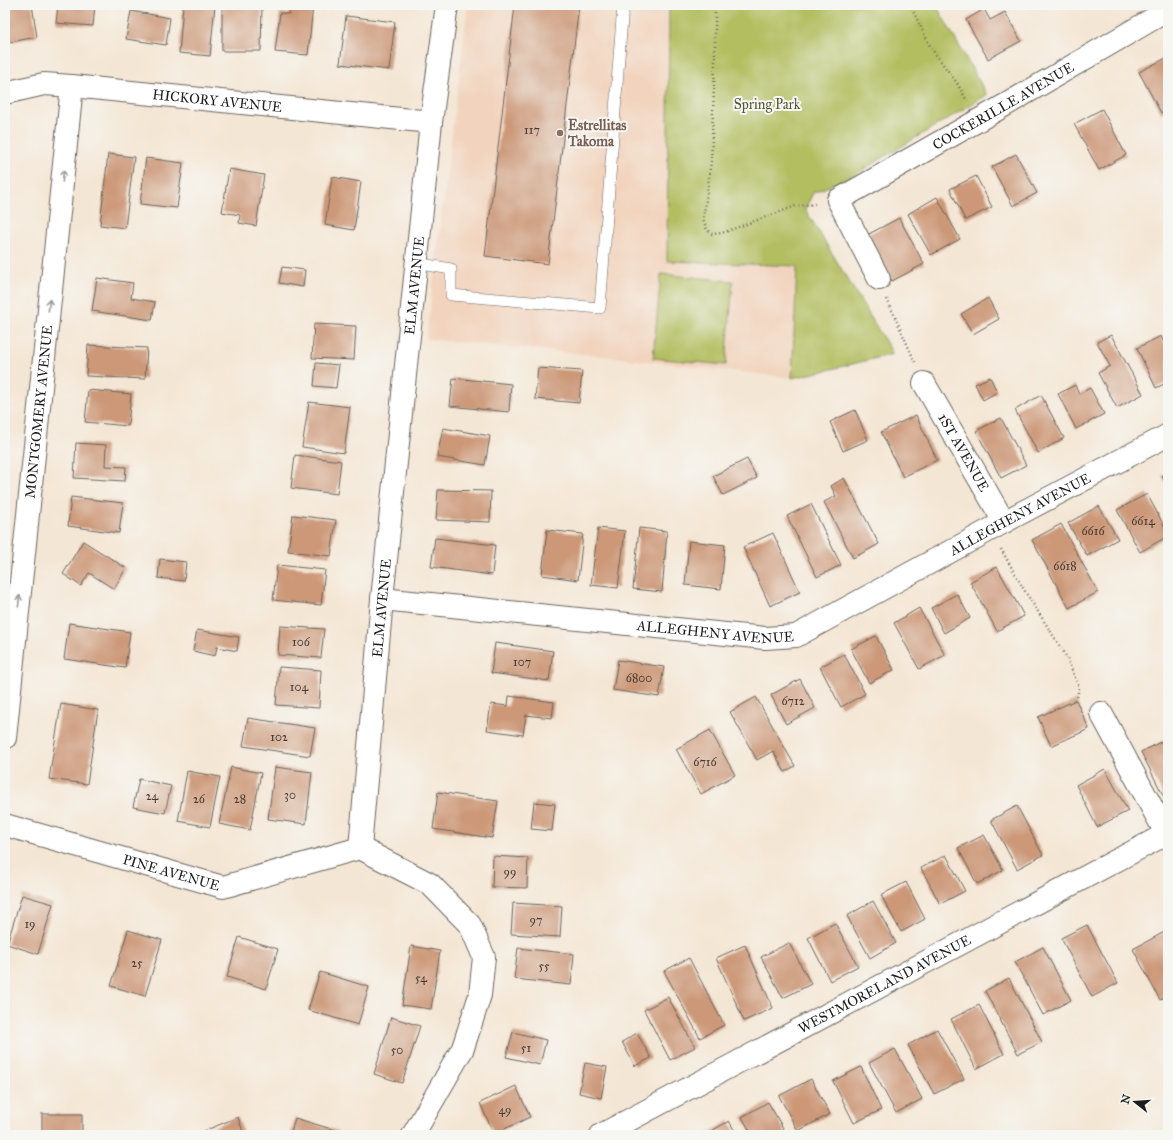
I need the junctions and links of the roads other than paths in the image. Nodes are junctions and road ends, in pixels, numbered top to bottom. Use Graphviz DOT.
graph roads {
  1 [pos="447,5"];
  2 [pos="623,5"];
  3 [pos="1168,10"];
  4 [pos="72,86"];
  5 [pos="5,92"];
  6 [pos="431,122"];
  7 [pos="416,263"];
  8 [pos="879,279"];
  9 [pos="924,383"];
  10 [pos="1168,435"];
  11 [pos="997,526"];
  12 [pos="382,600"];
  13 [pos="1101,713"];
  14 [pos="5,738"];
  15 [pos="5,825"];
  16 [pos="1167,835"];
  17 [pos="360,848"];
  18 [pos="412,1135"];
  19 [pos="601,1135"];
  1 -- 6 [label="street, ELM AVENUE"];
  2 -- 7 [label="lane"];
  3 -- 8 [label="street, COCKERILLE AVENUE"];
  4 -- 5 [label="street, HICKORY AVENUE"];
  4 -- 6 [label="street, HICKORY AVENUE"];
  14 -- 4 [label="street, MONTGOMERY AVENUE, one-way"];
  6 -- 7 [label="street, ELM AVENUE"];
  7 -- 12 [label="street, ELM AVENUE"];
  9 -- 11 [label="street, 1ST AVENUE"];
  10 -- 11 [label="street, ALLEGHENY AVENUE"];
  11 -- 12 [label="street, ALLEGHENY AVENUE"];
  12 -- 17 [label="street, ELM AVENUE"];
  13 -- 16 [label="street"];
  15 -- 17 [label="street, PINE AVENUE"];
  16 -- 19 [label="street, WESTMORELAND AVENUE"];
  17 -- 18 [label="street"];
}
